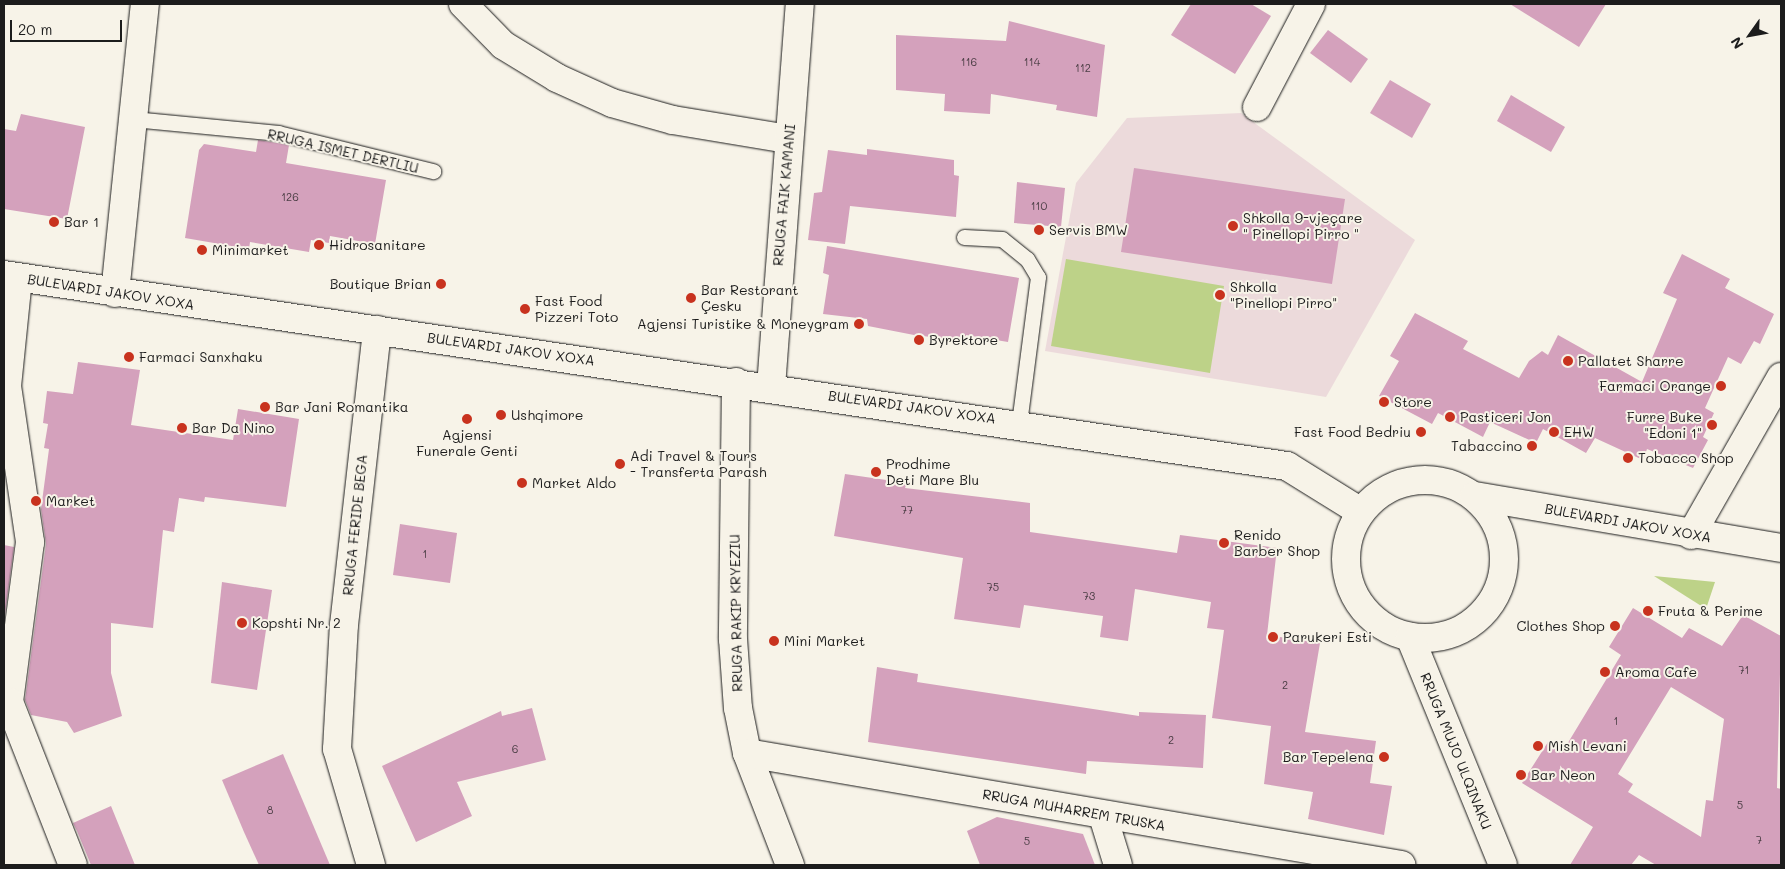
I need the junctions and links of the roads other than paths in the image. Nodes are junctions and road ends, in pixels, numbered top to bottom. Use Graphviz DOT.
graph roads {
  1 [pos="145,4"];
  2 [pos="463,4"];
  3 [pos="800,4"];
  4 [pos="1311,4"];
  5 [pos="1257,107"];
  6 [pos="133,119"];
  7 [pos="788,139"];
  8 [pos="433,171"];
  9 [pos="964,237"];
  10 [pos="11,276"];
  11 [pos="114,293"];
  12 [pos="377,330"];
  13 [pos="1781,377"];
  14 [pos="736,382"];
  15 [pos="772,387"];
  16 [pos="1019,423"];
  17 [pos="1474,496"];
  18 [pos="1361,512"];
  19 [pos="1691,535"];
  20 [pos="1781,548"];
  21 [pos="1410,638"];
  22 [pos="10,640"];
  23 [pos="7,676"];
  24 [pos="747,753"];
  25 [pos="1103,816"];
  26 [pos="72,865"];
  27 [pos="371,865"];
  28 [pos="790,865"];
  29 [pos="1118,865"];
  30 [pos="1401,865"];
  31 [pos="1503,865"];
  1 -- 6 [label="street"];
  2 -- 7 [label="street"];
  3 -- 7 [label="street, RRUGA FAIK KAMANI"];
  4 -- 5 [label="street"];
  6 -- 8 [label="lane, RRUGA ISMET DERTLIU"];
  6 -- 11 [label="street"];
  7 -- 15 [label="street, RRUGA FAIK KAMANI"];
  9 -- 16 [label="lane"];
  10 -- 11 [label="street, BULEVARDI JAKOV XOXA"];
  10 -- 22 [label="street"];
  11 -- 12 [label="street, BULEVARDI JAKOV XOXA"];
  12 -- 14 [label="street, BULEVARDI JAKOV XOXA"];
  12 -- 27 [label="street, RRUGA FERIDE BEGA"];
  13 -- 19 [label="street"];
  14 -- 15 [label="street, BULEVARDI JAKOV XOXA"];
  14 -- 24 [label="street, RRUGA RAKIP KRYEZIU"];
  15 -- 16 [label="street, BULEVARDI JAKOV XOXA"];
  16 -- 18 [label="street, BULEVARDI JAKOV XOXA"];
  17 -- 18 [label="street"];
  17 -- 19 [label="street, BULEVARDI JAKOV XOXA"];
  17 -- 21 [label="street"];
  18 -- 21 [label="street"];
  19 -- 20 [label="street, BULEVARDI JAKOV XOXA"];
  21 -- 31 [label="street, RRUGA MUJO ULQINAKU"];
  22 -- 23 [label="street"];
  23 -- 26 [label="street"];
  24 -- 25 [label="street, RRUGA MUHARREM TRUSKA"];
  24 -- 28 [label="street, RRUGA RAKIP KRYEZIU"];
  25 -- 29 [label="street"];
  25 -- 30 [label="street, RRUGA MUHARREM TRUSKA"];
}
